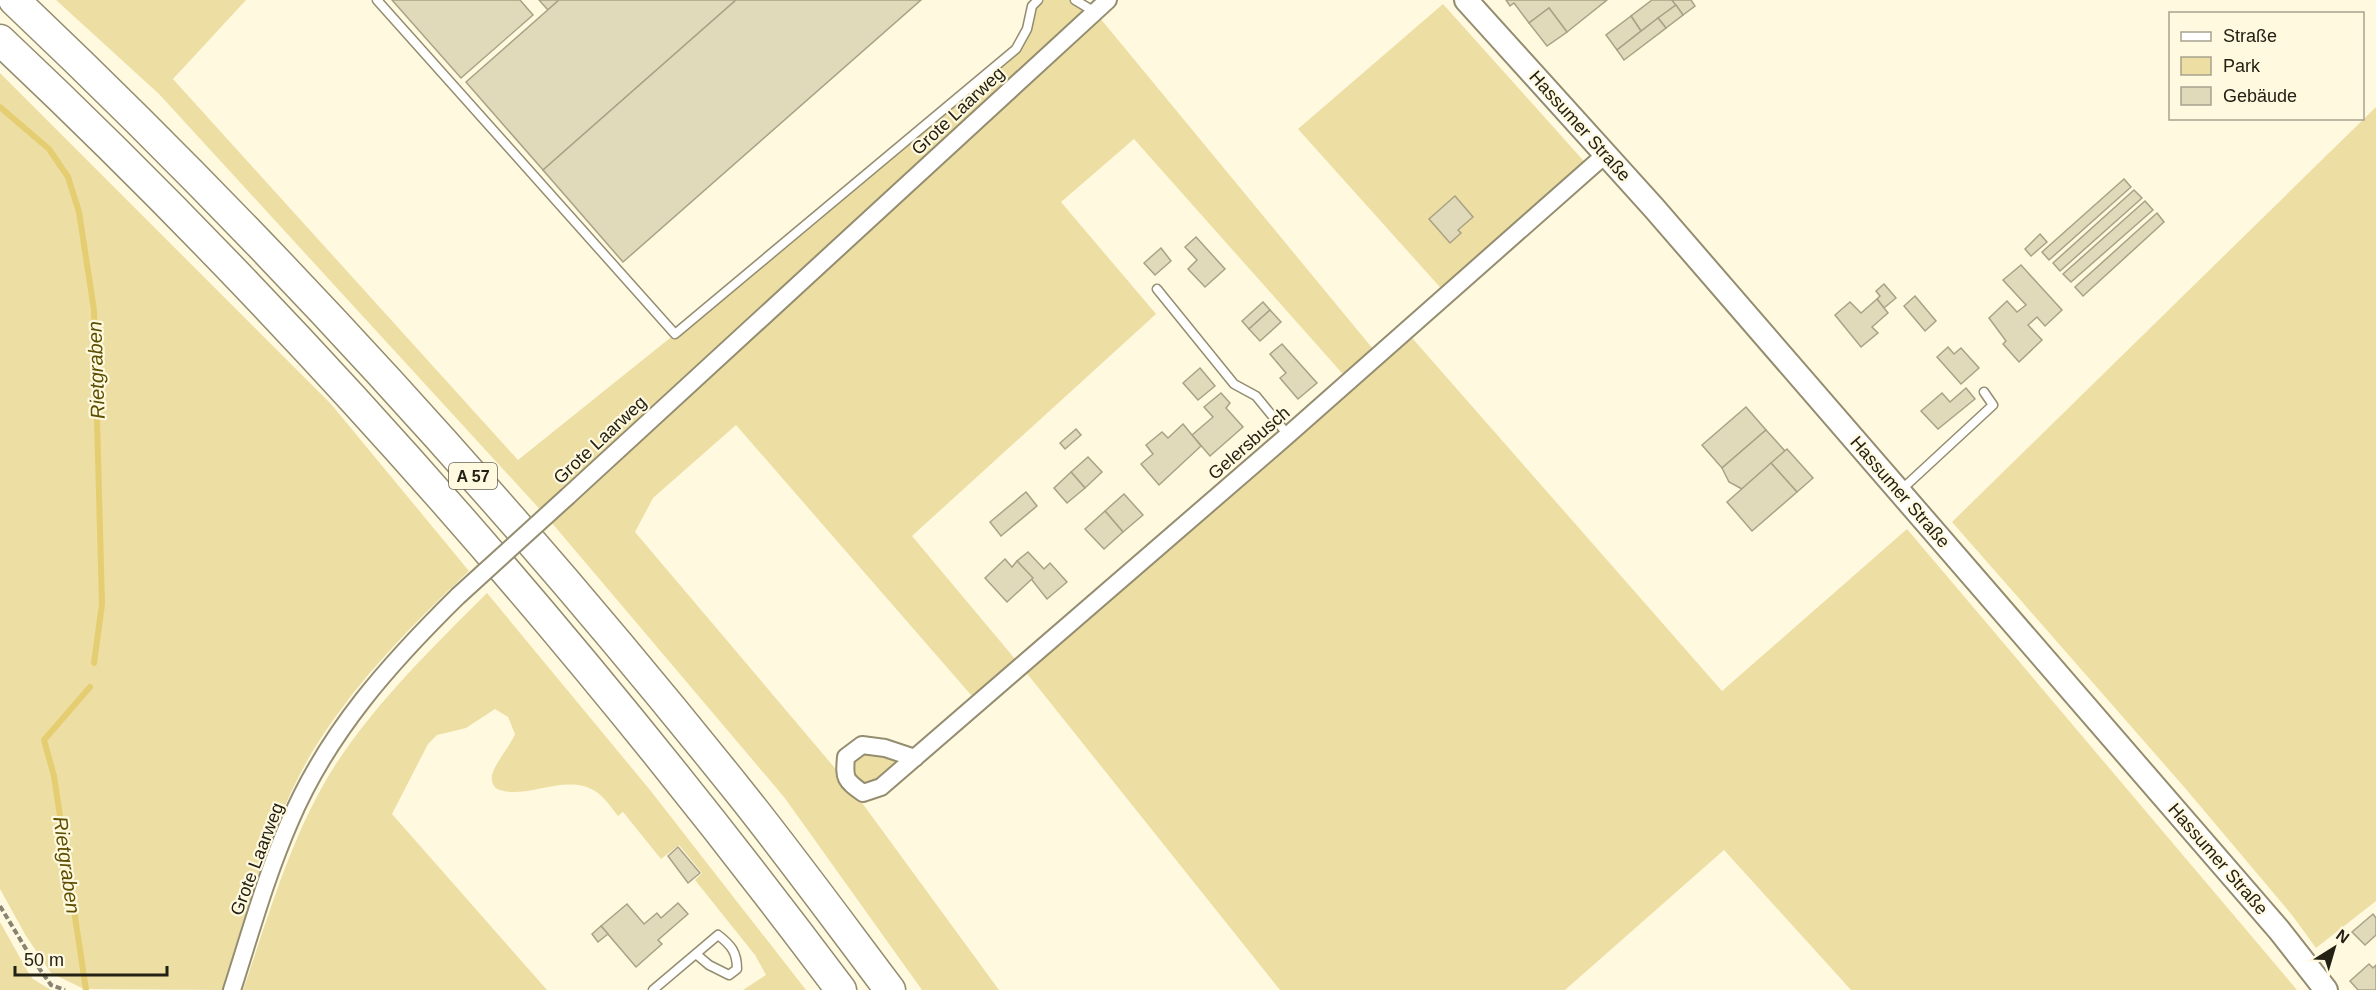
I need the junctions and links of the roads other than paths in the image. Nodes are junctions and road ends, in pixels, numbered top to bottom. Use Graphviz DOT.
graph roads {
  1 [pos="14,0"];
  2 [pos="377,0"];
  3 [pos="1038,0"];
  4 [pos="1075,0"];
  5 [pos="1108,0"];
  6 [pos="1466,0"];
  7 [pos="1095,12"];
  8 [pos="0,40"];
  9 [pos="1606,154"];
  10 [pos="1157,289"];
  11 [pos="1984,392"];
  12 [pos="1288,435"];
  13 [pos="1900,491"];
  14 [pos="915,758"];
  15 [pos="696,954"];
  16 [pos="232,990"];
  17 [pos="653,990"];
  18 [pos="841,990"];
  19 [pos="890,990"];
  20 [pos="2326,990"];
  1 -- 19 [label="highway, A 57"];
  2 -- 3 [label="lane"];
  4 -- 7 [label="lane"];
  5 -- 7 [label="street, Grote Laarweg"];
  6 -- 9 [label="street, Hassumer Straße"];
  7 -- 16 [label="street, Grote Laarweg, bridge"];
  8 -- 18 [label="highway, A 57"];
  9 -- 12 [label="street, Gelersbusch"];
  9 -- 13 [label="street, Hassumer Straße"];
  10 -- 12 [label="lane"];
  11 -- 13 [label="lane"];
  12 -- 14 [label="street, Gelersbusch"];
  13 -- 20 [label="street, Hassumer Straße"];
  15 -- 15 [label="lane"];
  15 -- 17 [label="lane"];
}
